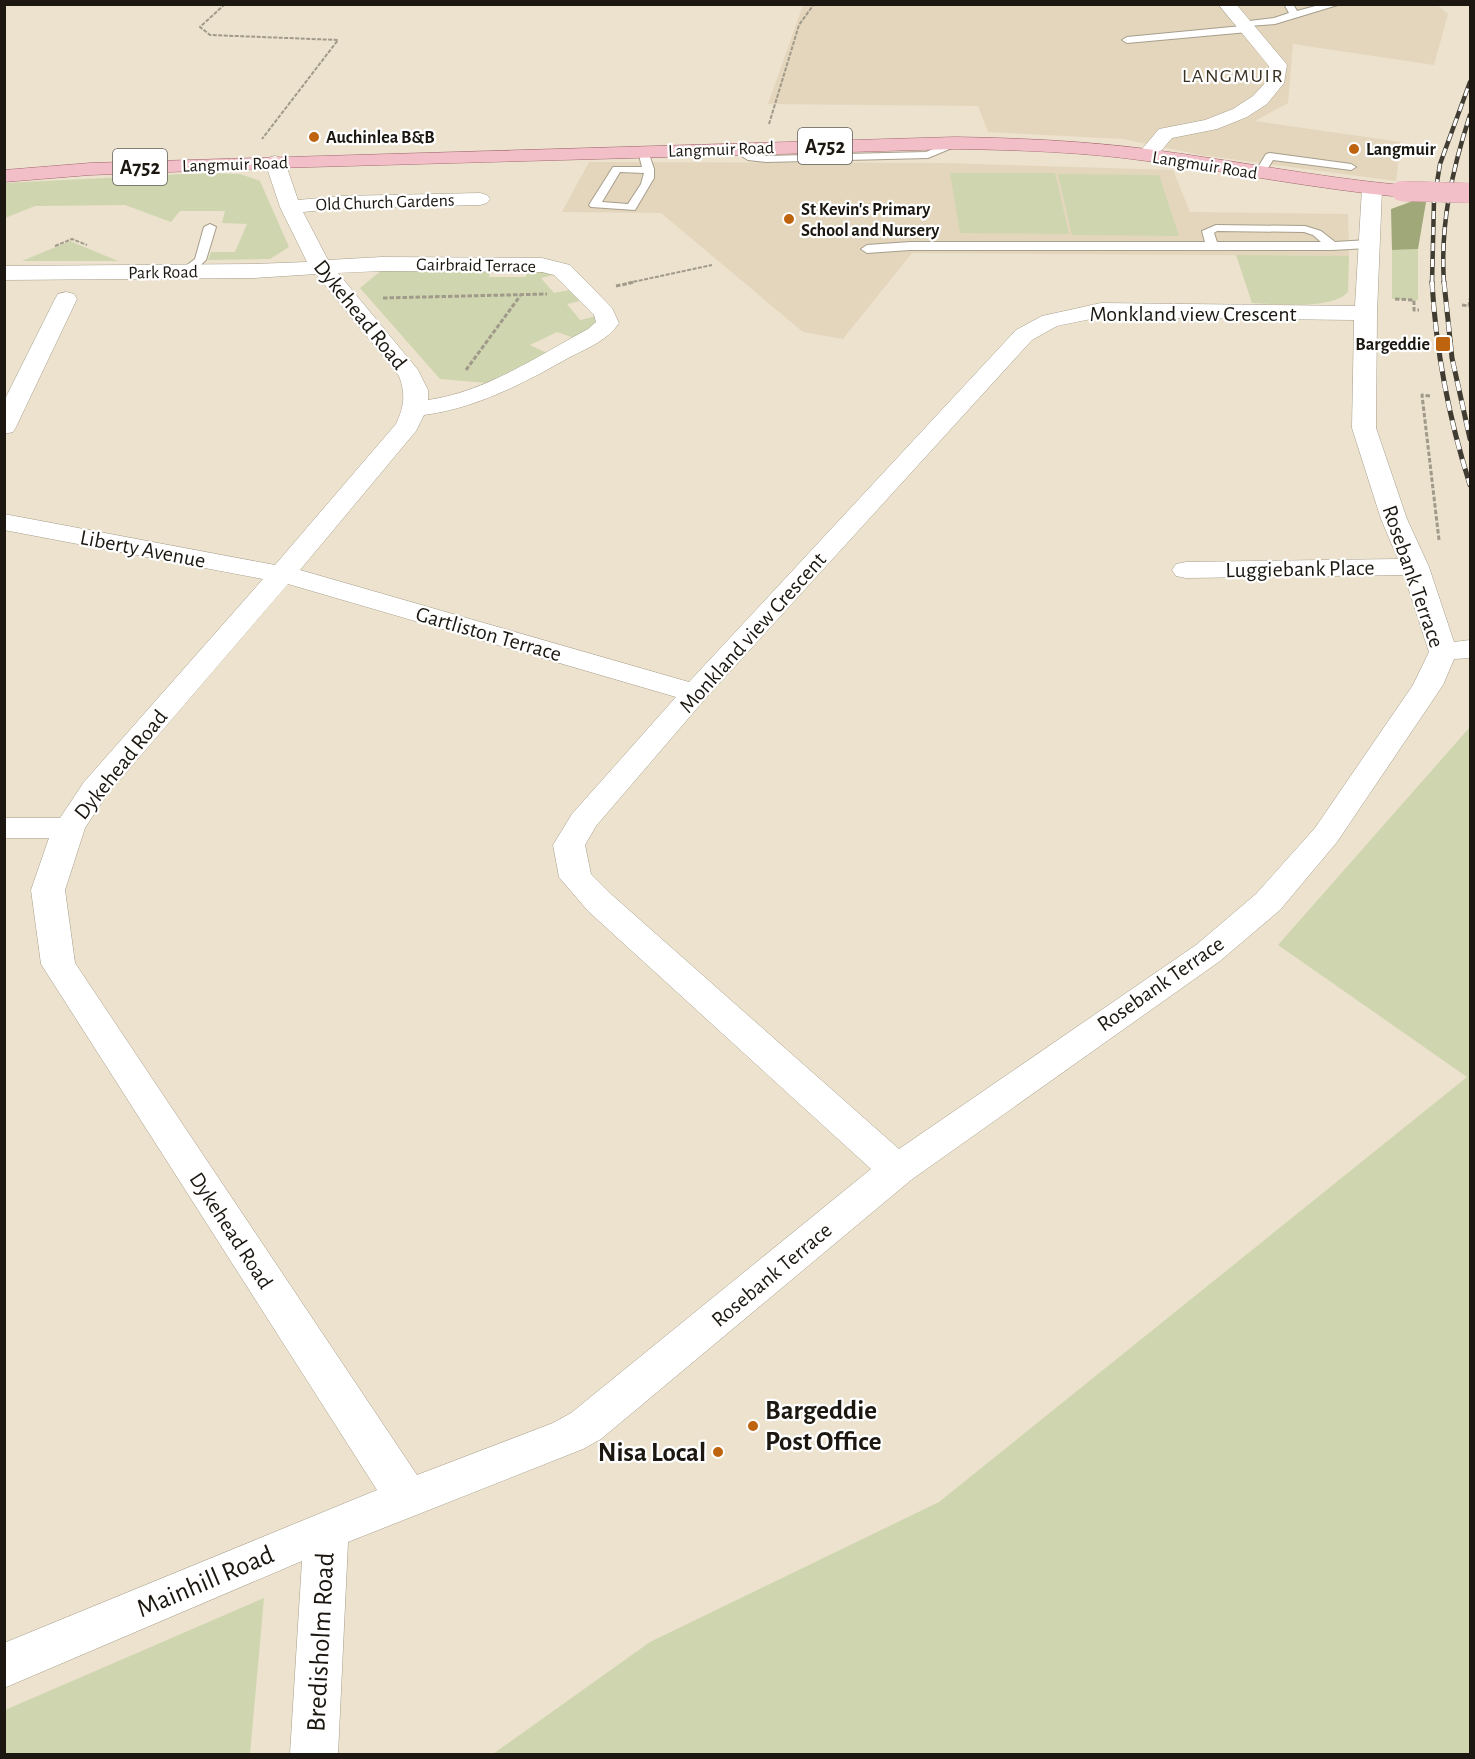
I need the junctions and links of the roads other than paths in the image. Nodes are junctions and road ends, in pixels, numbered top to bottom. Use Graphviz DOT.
graph roads {
  1 [pos="1226,4"];
  2 [pos="1288,4"];
  3 [pos="1337,4"];
  4 [pos="1294,14"];
  5 [pos="1246,27"];
  6 [pos="1127,40"];
  7 [pos="955,142"];
  8 [pos="735,149"];
  9 [pos="267,152"];
  10 [pos="1147,155"];
  11 [pos="646,161"];
  12 [pos="1351,167"];
  13 [pos="1259,174"];
  14 [pos="4,176"];
  15 [pos="1372,189"];
  16 [pos="1470,194"];
  17 [pos="480,199"];
  18 [pos="290,207"];
  19 [pos="210,227"];
  20 [pos="1368,244"];
  21 [pos="1332,246"];
  22 [pos="1212,247"];
  23 [pos="867,249"];
  24 [pos="322,268"];
  25 [pos="188,271"];
  26 [pos="4,273"];
  27 [pos="66,299"];
  28 [pos="1366,313"];
  29 [pos="427,408"];
  30 [pos="4,427"];
  31 [pos="4,522"];
  32 [pos="1412,560"];
  33 [pos="1186,570"];
  34 [pos="282,574"];
  35 [pos="1457,651"];
  36 [pos="695,693"];
  37 [pos="4,828"];
  38 [pos="69,828"];
  39 [pos="897,1170"];
  40 [pos="407,1498"];
  41 [pos="326,1530"];
  42 [pos="4,1666"];
  43 [pos="314,1755"];
  1 -- 5 [label="street"];
  2 -- 4 [label="lane"];
  3 -- 4 [label="lane"];
  4 -- 5 [label="lane"];
  5 -- 6 [label="lane"];
  5 -- 10 [label="street"];
  7 -- 8 [label="main road, Langmuir Road / A752"];
  7 -- 8 [label="lane"];
  7 -- 10 [label="main road, Langmuir Road / A752"];
  8 -- 11 [label="main road, Langmuir Road / A752"];
  9 -- 11 [label="main road, Langmuir Road / A752"];
  9 -- 14 [label="main road, Langmuir Road / A752"];
  9 -- 18 [label="street, Dykehead Road"];
  10 -- 13 [label="main road, Langmuir Road / A752"];
  11 -- 11 [label="lane"];
  12 -- 13 [label="lane"];
  13 -- 15 [label="main road, Langmuir Road / A752"];
  15 -- 16 [label="main road, Langmuir Road / A752, bridge"];
  15 -- 20 [label="street, Rosebank Terrace"];
  17 -- 18 [label="street, Old Church Gardens"];
  18 -- 24 [label="street, Dykehead Road"];
  19 -- 25 [label="lane"];
  20 -- 21 [label="lane"];
  20 -- 28 [label="street, Rosebank Terrace"];
  21 -- 22 [label="lane"];
  21 -- 22 [label="lane"];
  22 -- 23 [label="lane"];
  24 -- 25 [label="street, Park Road"];
  24 -- 29 [label="street, Dykehead Road"];
  24 -- 29 [label="street, Gairbraid Terrace"];
  25 -- 26 [label="street, Park Road"];
  27 -- 30 [label="street"];
  28 -- 32 [label="street, Rosebank Terrace"];
  28 -- 36 [label="street, Monkland view Crescent"];
  29 -- 34 [label="street, Dykehead Road"];
  31 -- 34 [label="street, Liberty Avenue"];
  32 -- 33 [label="street, Luggiebank Place"];
  32 -- 35 [label="street, Rosebank Terrace"];
  34 -- 36 [label="street, Gartliston Terrace"];
  34 -- 38 [label="street, Dykehead Road"];
  35 -- 39 [label="street, Rosebank Terrace"];
  36 -- 39 [label="street, Monkland view Crescent"];
  37 -- 38 [label="street"];
  38 -- 40 [label="street, Dykehead Road"];
  39 -- 40 [label="street, Rosebank Terrace"];
  40 -- 41 [label="street, Mainhill Road"];
  41 -- 42 [label="street, Mainhill Road"];
  41 -- 43 [label="street, Bredisholm Road"];
}
